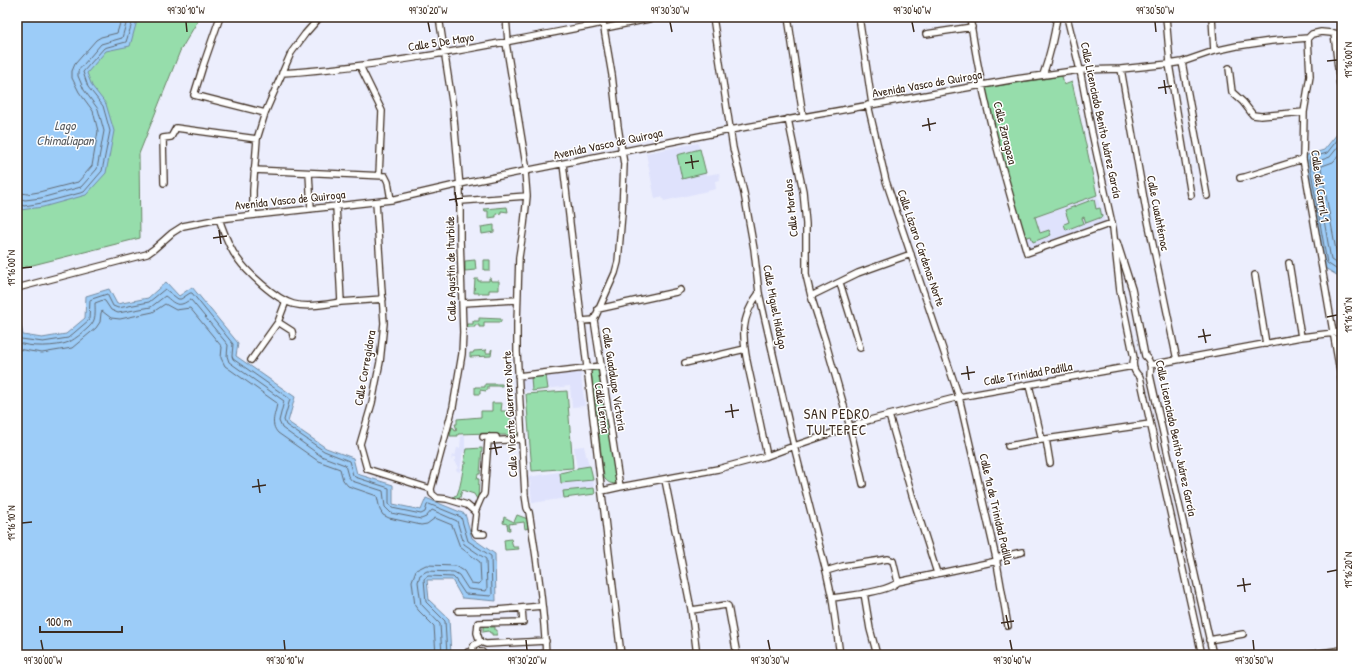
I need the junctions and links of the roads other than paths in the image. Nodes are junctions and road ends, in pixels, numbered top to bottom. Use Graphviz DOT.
graph roads {
  1 [pos="220,17"];
  2 [pos="320,17"];
  3 [pos="439,17"];
  4 [pos="506,17"];
  5 [pos="658,17"];
  6 [pos="713,17"];
  7 [pos="788,17"];
  8 [pos="859,17"];
  9 [pos="970,17"];
  10 [pos="1057,17"];
  11 [pos="1067,17"];
  12 [pos="1166,17"];
  13 [pos="1212,17"];
  14 [pos="603,23"];
  15 [pos="972,27"];
  16 [pos="1334,33"];
  17 [pos="926,34"];
  18 [pos="1342,34"];
  19 [pos="1308,38"];
  20 [pos="507,42"];
  21 [pos="1214,51"];
  22 [pos="444,54"];
  23 [pos="1182,62"];
  24 [pos="1169,64"];
  25 [pos="360,66"];
  26 [pos="1229,68"];
  27 [pos="1121,69"];
  28 [pos="1080,70"];
  29 [pos="282,73"];
  30 [pos="1042,75"];
  31 [pos="982,85"];
  32 [pos="1340,85"];
  33 [pos="870,105"];
  34 [pos="1304,112"];
  35 [pos="265,113"];
  36 [pos="803,116"];
  37 [pos="788,119"];
  38 [pos="730,130"];
  39 [pos="257,139"];
  40 [pos="622,152"];
  41 [pos="1303,159"];
  42 [pos="563,164"];
  43 [pos="254,170"];
  44 [pos="526,171"];
  45 [pos="309,173"];
  46 [pos="378,175"];
  47 [pos="1240,178"];
  48 [pos="164,183"];
  49 [pos="460,184"];
  50 [pos="1192,194"];
  51 [pos="527,196"];
  52 [pos="1207,196"];
  53 [pos="391,200"];
  54 [pos="461,201"];
  55 [pos="376,202"];
  56 [pos="336,206"];
  57 [pos="312,208"];
  58 [pos="253,215"];
  59 [pos="219,219"];
  60 [pos="1112,226"];
  61 [pos="911,254"];
  62 [pos="1289,263"];
  63 [pos="1255,275"];
  64 [pos="840,283"];
  65 [pos="17,288"];
  66 [pos="680,290"];
  67 [pos="759,293"];
  68 [pos="811,296"];
  69 [pos="383,299"];
  70 [pos="517,300"];
  71 [pos="286,301"];
  72 [pos="341,302"];
  73 [pos="462,303"];
  74 [pos="598,308"];
  75 [pos="594,320"];
  76 [pos="581,321"];
  77 [pos="278,322"];
  78 [pos="1342,332"];
  79 [pos="1333,333"];
  80 [pos="293,336"];
  81 [pos="1301,337"];
  82 [pos="1266,344"];
  83 [pos="860,348"];
  84 [pos="745,349"];
  85 [pos="1144,356"];
  86 [pos="1134,358"];
  87 [pos="251,360"];
  88 [pos="1177,360"];
  89 [pos="685,363"];
  90 [pos="1150,365"];
  91 [pos="601,366"];
  92 [pos="1134,366"];
  93 [pos="586,367"];
  94 [pos="1150,375"];
  95 [pos="518,376"];
  96 [pos="1140,377"];
  97 [pos="1342,383"];
  98 [pos="1029,385"];
  99 [pos="959,397"];
  100 [pos="889,415"];
  101 [pos="1150,424"];
  102 [pos="850,427"];
  103 [pos="483,437"];
  104 [pos="522,438"];
  105 [pos="1044,439"];
  106 [pos="794,446"];
  107 [pos="1008,446"];
  108 [pos="767,456"];
  109 [pos="1050,463"];
  110 [pos="665,480"];
  111 [pos="863,484"];
  112 [pos="620,487"];
  113 [pos="602,491"];
  114 [pos="432,492"];
  115 [pos="475,512"];
  116 [pos="1182,522"];
  117 [pos="1173,524"];
  118 [pos="484,534"];
  119 [pos="1022,552"];
  120 [pos="996,559"];
  121 [pos="826,571"];
  122 [pos="937,573"];
  123 [pos="898,582"];
  124 [pos="864,593"];
  125 [pos="832,598"];
  126 [pos="542,606"];
  127 [pos="522,608"];
  128 [pos="692,610"];
  129 [pos="458,612"];
  130 [pos="1008,626"];
  131 [pos="1243,634"];
  132 [pos="546,640"];
  133 [pos="1210,640"];
  134 [pos="480,642"];
  135 [pos="1342,650"];
  136 [pos="484,655"];
  137 [pos="546,655"];
  138 [pos="621,655"];
  139 [pos="697,655"];
  140 [pos="737,655"];
  141 [pos="840,655"];
  142 [pos="877,655"];
  143 [pos="1202,655"];
  144 [pos="1213,655"];
  145 [pos="1307,655"];
  1 -- 35 [label="street"];
  2 -- 29 [label="street"];
  3 -- 22 [label="street, Calle Agustín de Iturbide"];
  4 -- 20 [label="street, Calle VIcente Guerrero Norte"];
  5 -- 14 [label="street, Calle 5 De Mayo"];
  6 -- 38 [label="street, Calle Miguel Hidalgo"];
  7 -- 36 [label="street"];
  8 -- 33 [label="street, Calle Lázaro Cárdenas Norte"];
  9 -- 15 [label="street, Calle Zaragoza"];
  10 -- 30 [label="street"];
  11 -- 28 [label="street, Calle Licenciado Benito Juárez García"];
  12 -- 24 [label="street"];
  13 -- 21 [label="street"];
  14 -- 20 [label="street, Calle 5 De Mayo"];
  14 -- 40 [label="street, Calle Guadalupe Victoria"];
  15 -- 17 [label="street"];
  15 -- 31 [label="street, Calle Zaragoza"];
  16 -- 18 [label="street, Avenida Vasco de Quiroga"];
  16 -- 19 [label="street, Avenida Vasco de Quiroga"];
  16 -- 32 [label="street"];
  19 -- 21 [label="street, Avenida Vasco de Quiroga"];
  19 -- 34 [label="street, Calle del Carril 1"];
  20 -- 22 [label="street, Calle 5 De Mayo"];
  20 -- 44 [label="street, Calle VIcente Guerrero Norte"];
  21 -- 23 [label="street, Avenida Vasco de Quiroga"];
  22 -- 25 [label="street, Calle 5 De Mayo"];
  22 -- 49 [label="street, Calle Agustín de Iturbide"];
  23 -- 24 [label="street, Avenida Vasco de Quiroga"];
  23 -- 52 [label="street"];
  24 -- 27 [label="street, Avenida Vasco de Quiroga"];
  24 -- 50 [label="street"];
  25 -- 29 [label="street, Calle 5 De Mayo"];
  25 -- 46 [label="street"];
  26 -- 34 [label="street"];
  27 -- 28 [label="street, Avenida Vasco de Quiroga"];
  27 -- 88 [label="street, Calle Cuauhtémoc"];
  28 -- 30 [label="street, Avenida Vasco de Quiroga"];
  28 -- 60 [label="street, Calle Licenciado Benito Juárez García"];
  29 -- 35 [label="street"];
  30 -- 31 [label="street, Avenida Vasco de Quiroga"];
  31 -- 33 [label="street, Avenida Vasco de Quiroga"];
  31 -- 60 [label="street, Calle Zaragoza"];
  33 -- 36 [label="street, Avenida Vasco de Quiroga"];
  33 -- 61 [label="street, Calle Lázaro Cárdenas Norte"];
  34 -- 41 [label="street, Calle del Carril 1"];
  35 -- 39 [label="street"];
  36 -- 37 [label="street, Avenida Vasco de Quiroga"];
  37 -- 38 [label="street, Avenida Vasco de Quiroga"];
  37 -- 68 [label="street, Calle Morelos"];
  38 -- 40 [label="street, Avenida Vasco de Quiroga"];
  38 -- 67 [label="street, Calle Miguel Hidalgo"];
  39 -- 43 [label="street"];
  39 -- 48 [label="street"];
  40 -- 42 [label="street, Avenida Vasco de Quiroga"];
  40 -- 74 [label="street, Calle Guadalupe Victoria"];
  41 -- 47 [label="street"];
  41 -- 79 [label="street, Calle del Carril 1"];
  42 -- 44 [label="street, Avenida Vasco de Quiroga"];
  42 -- 76 [label="street, Calle Lerma"];
  43 -- 45 [label="street"];
  43 -- 58 [label="street"];
  44 -- 49 [label="street, Avenida Vasco de Quiroga"];
  44 -- 51 [label="street, Calle VIcente Guerrero Norte"];
  45 -- 46 [label="street"];
  45 -- 57 [label="street"];
  46 -- 53 [label="street"];
  49 -- 53 [label="street, Avenida Vasco de Quiroga"];
  49 -- 54 [label="street, Calle Agustín de Iturbide"];
  51 -- 54 [label="street"];
  51 -- 70 [label="street, Calle VIcente Guerrero Norte"];
  53 -- 55 [label="street, Avenida Vasco de Quiroga"];
  54 -- 73 [label="street, Calle Agustín de Iturbide"];
  55 -- 56 [label="street, Avenida Vasco de Quiroga"];
  55 -- 69 [label="street, Calle Corregidora"];
  56 -- 57 [label="street, Avenida Vasco de Quiroga"];
  56 -- 72 [label="street"];
  57 -- 58 [label="street, Avenida Vasco de Quiroga"];
  58 -- 59 [label="street, Avenida Vasco de Quiroga"];
  59 -- 65 [label="street, Avenida Vasco de Quiroga"];
  59 -- 71 [label="street"];
  60 -- 85 [label="street, Calle Licenciado Benito Juárez García"];
  60 -- 86 [label="street, Calle Licenciado Benito Juárez García"];
  61 -- 64 [label="street"];
  61 -- 99 [label="street, Calle Lázaro Cárdenas Norte"];
  62 -- 81 [label="street"];
  63 -- 82 [label="street"];
  64 -- 68 [label="street"];
  64 -- 83 [label="street"];
  66 -- 74 [label="street"];
  67 -- 84 [label="street"];
  67 -- 106 [label="street, Calle Miguel Hidalgo"];
  68 -- 102 [label="street, Calle Morelos"];
  69 -- 72 [label="street"];
  69 -- 114 [label="street, Calle Corregidora"];
  70 -- 73 [label="street"];
  70 -- 95 [label="street, Calle VIcente Guerrero Norte"];
  71 -- 72 [label="street"];
  71 -- 77 [label="street"];
  73 -- 114 [label="street, Calle Agustín de Iturbide"];
  74 -- 75 [label="street, Calle Guadalupe Victoria"];
  75 -- 76 [label="street"];
  75 -- 91 [label="street, Calle Guadalupe Victoria"];
  76 -- 93 [label="street, Calle Lerma"];
  77 -- 80 [label="street"];
  77 -- 87 [label="street"];
  78 -- 79 [label="street"];
  79 -- 81 [label="street"];
  79 -- 97 [label="street, Calle del Carril 1"];
  81 -- 82 [label="street"];
  82 -- 88 [label="street"];
  84 -- 89 [label="street"];
  84 -- 108 [label="street"];
  85 -- 86 [label="street"];
  85 -- 90 [label="street, Calle Licenciado Benito Juárez García"];
  86 -- 92 [label="street, Calle Licenciado Benito Juárez García"];
  88 -- 90 [label="street"];
  90 -- 94 [label="street, Calle Licenciado Benito Juárez García"];
  91 -- 93 [label="street"];
  91 -- 112 [label="street, Calle Guadalupe Victoria"];
  92 -- 96 [label="street, Calle Licenciado Benito Juárez García"];
  92 -- 98 [label="street, Calle Trinidad Padilla"];
  93 -- 95 [label="street"];
  93 -- 113 [label="street, Calle Lerma"];
  94 -- 96 [label="street"];
  94 -- 116 [label="street, Calle Licenciado Benito Juárez García"];
  95 -- 104 [label="street, Calle VIcente Guerrero Norte"];
  96 -- 101 [label="street, Calle Licenciado Benito Juárez García"];
  98 -- 99 [label="street, Calle Trinidad Padilla"];
  98 -- 105 [label="street"];
  99 -- 100 [label="street, Calle Trinidad Padilla"];
  99 -- 120 [label="street, Calle 1a de Trinidad Padilla"];
  100 -- 102 [label="street, Calle Trinidad Padilla"];
  100 -- 122 [label="street"];
  101 -- 105 [label="street"];
  101 -- 117 [label="street, Calle Licenciado Benito Juárez García"];
  102 -- 106 [label="street, Calle Trinidad Padilla"];
  102 -- 111 [label="street, Calle Morelos"];
  103 -- 104 [label="street"];
  104 -- 115 [label="street"];
  104 -- 126 [label="street, Calle VIcente Guerrero Norte"];
  105 -- 107 [label="street"];
  105 -- 109 [label="street"];
  106 -- 108 [label="street, Calle Trinidad Padilla"];
  106 -- 121 [label="street, Calle Miguel Hidalgo"];
  108 -- 110 [label="street, Calle Trinidad Padilla"];
  110 -- 112 [label="street, Calle Trinidad Padilla"];
  110 -- 128 [label="street"];
  112 -- 113 [label="street, Calle Trinidad Padilla"];
  113 -- 138 [label="street, Calle Lerma"];
  114 -- 115 [label="street"];
  115 -- 118 [label="street"];
  116 -- 117 [label="street"];
  116 -- 133 [label="street, Calle Licenciado Benito Juárez García"];
  117 -- 143 [label="street, Calle Licenciado Benito Juárez García"];
  119 -- 120 [label="street"];
  120 -- 122 [label="street"];
  120 -- 130 [label="street, Calle 1a de Trinidad Padilla"];
  121 -- 123 [label="street"];
  121 -- 125 [label="street, Calle Miguel Hidalgo"];
  122 -- 123 [label="street"];
  123 -- 124 [label="street"];
  124 -- 125 [label="street"];
  124 -- 142 [label="street"];
  125 -- 141 [label="street, Calle Miguel Hidalgo"];
  126 -- 127 [label="street"];
  126 -- 132 [label="street, Calle VIcente Guerrero Norte"];
  127 -- 129 [label="street"];
  127 -- 134 [label="street"];
  128 -- 139 [label="street"];
  128 -- 140 [label="street"];
  131 -- 133 [label="street"];
  132 -- 134 [label="street"];
  132 -- 137 [label="street, Calle VIcente Guerrero Norte"];
  133 -- 144 [label="street, Calle Licenciado Benito Juárez García"];
  134 -- 136 [label="street"];
  135 -- 145 [label="street"];
}
